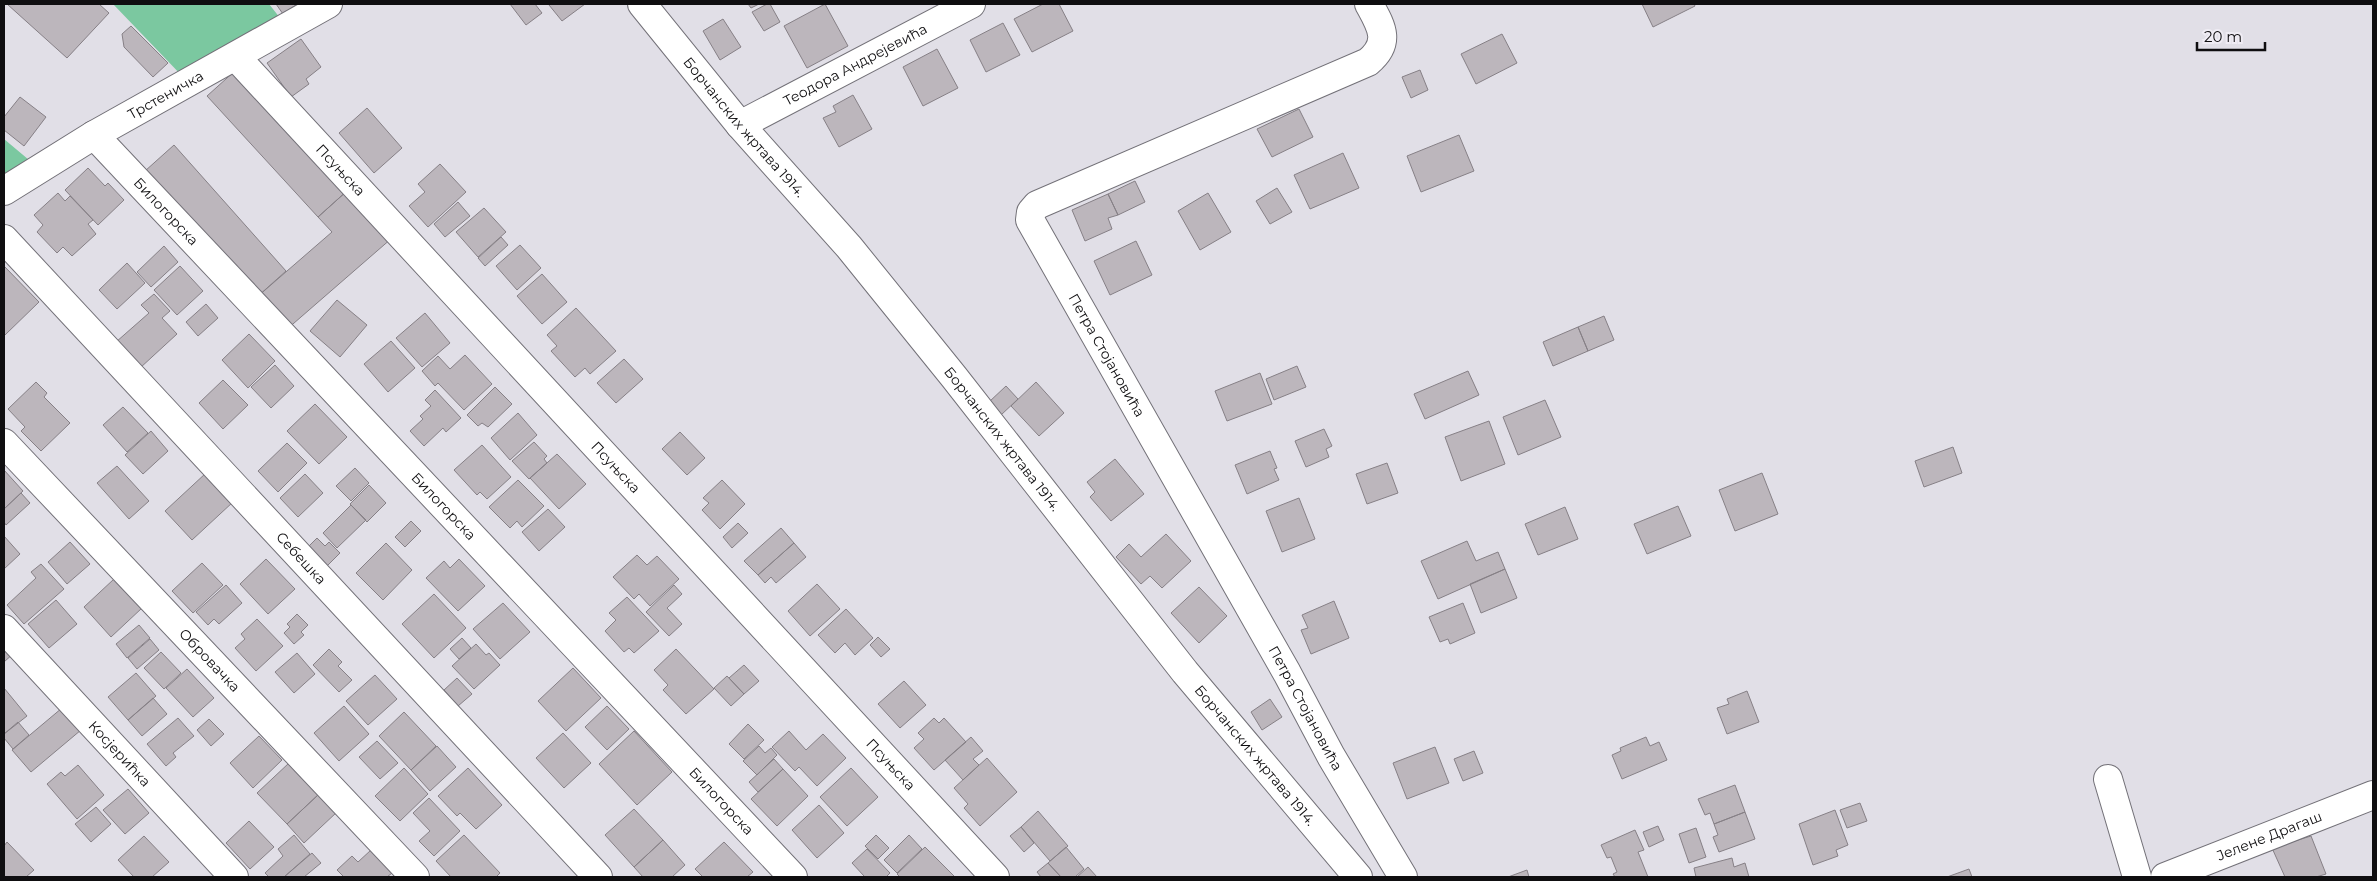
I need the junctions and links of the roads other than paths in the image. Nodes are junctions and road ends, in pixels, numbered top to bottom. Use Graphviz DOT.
graph roads {
  1 [pos="328,4"];
  2 [pos="644,4"];
  3 [pos="970,4"];
  4 [pos="1369,4"];
  5 [pos="236,57"];
  6 [pos="740,125"];
  7 [pos="94,135"];
  8 [pos="4,190"];
  9 [pos="4,239"];
  10 [pos="4,443"];
  11 [pos="4,629"];
  12 [pos="2108,779"];
  13 [pos="2373,795"];
  14 [pos="234,877"];
  15 [pos="415,877"];
  16 [pos="598,877"];
  17 [pos="793,877"];
  18 [pos="994,877"];
  19 [pos="1358,877"];
  20 [pos="1403,877"];
  21 [pos="2137,877"];
  22 [pos="2165,877"];
  1 -- 5 [label="street, Трстеничка"];
  2 -- 6 [label="street, Борчанских жртава 1914."];
  3 -- 6 [label="street, Теодора Андрејевића"];
  4 -- 20 [label="street, Петра Стојановића"];
  5 -- 7 [label="street, Трстеничка"];
  5 -- 18 [label="street, Псуњска"];
  6 -- 19 [label="street, Борчанских жртава 1914."];
  7 -- 8 [label="street, Трстеничка"];
  7 -- 17 [label="street, Билогорска"];
  9 -- 16 [label="street, Себешка"];
  10 -- 15 [label="street, Обровачка"];
  11 -- 14 [label="street, Косјерићка"];
  12 -- 21 [label="street"];
  13 -- 22 [label="street, Јелене Драгаш"];
}
